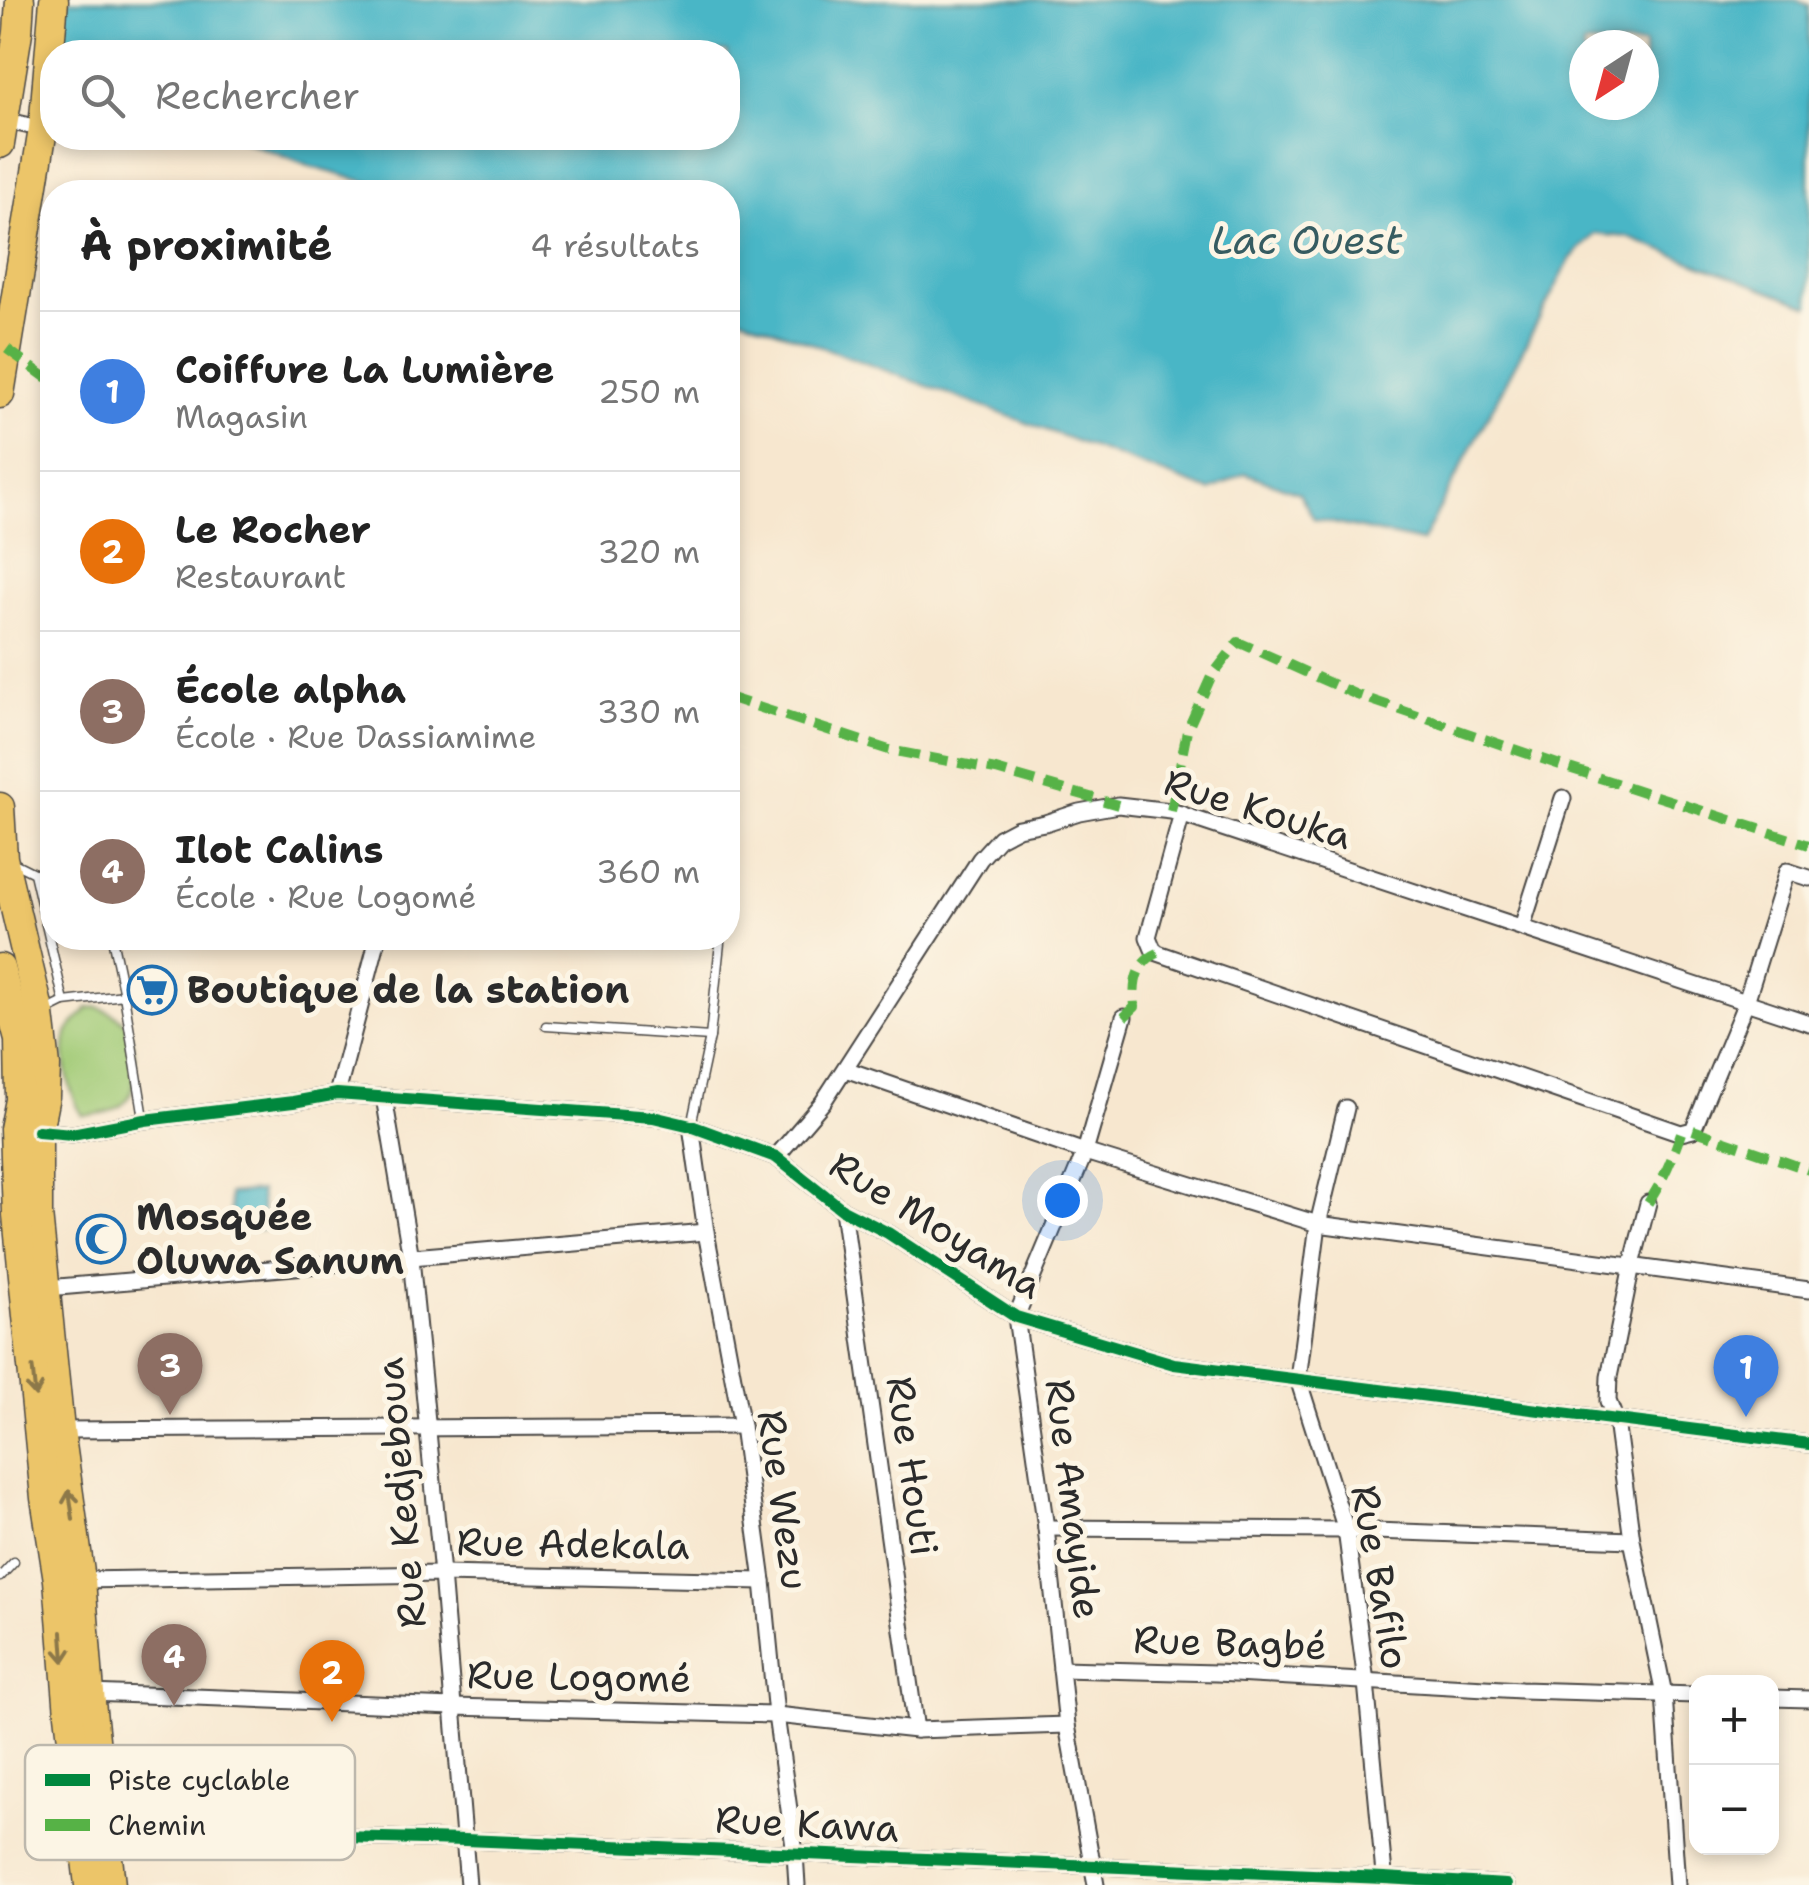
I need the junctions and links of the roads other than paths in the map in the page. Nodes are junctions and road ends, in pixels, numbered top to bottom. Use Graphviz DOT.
graph roads {
  1 [pos="20,0"];
  2 [pos="54,0"];
  3 [pos="9,29"];
  4 [pos="51,40"];
  5 [pos="2,128"];
  6 [pos="40,129"];
  7 [pos="40,147"];
  8 [pos="0,394"];
  9 [pos="1564,798"];
  10 [pos="0,807"];
  11 [pos="1182,814"];
  12 [pos="3,858"];
  13 [pos="34,873"];
  14 [pos="40,874"];
  15 [pos="1809,878"];
  16 [pos="40,918"];
  17 [pos="1522,928"];
  18 [pos="44,950"];
  19 [pos="115,950"];
  20 [pos="375,950"];
  21 [pos="719,950"];
  22 [pos="0,968"];
  23 [pos="124,995"];
  24 [pos="1746,1002"];
  25 [pos="52,1008"];
  26 [pos="1124,1017"];
  27 [pos="1809,1023"];
  28 [pos="546,1026"];
  29 [pos="9,1035"];
  30 [pos="710,1037"];
  31 [pos="845,1069"];
  32 [pos="337,1094"];
  33 [pos="384,1098"];
  34 [pos="1346,1108"];
  35 [pos="145,1120"];
  36 [pos="691,1126"];
  37 [pos="26,1130"];
  38 [pos="1085,1152"];
  39 [pos="776,1157"];
  40 [pos="1648,1203"];
  41 [pos="844,1210"];
  42 [pos="1318,1224"];
  43 [pos="706,1232"];
  44 [pos="412,1258"];
  45 [pos="1632,1265"];
  46 [pos="47,1288"];
  47 [pos="1809,1290"];
  48 [pos="1016,1317"];
  49 [pos="1298,1379"];
  50 [pos="1616,1421"];
  51 [pos="742,1426"];
  52 [pos="427,1427"];
  53 [pos="60,1430"];
  54 [pos="1809,1444"];
  55 [pos="1046,1528"];
  56 [pos="1346,1530"];
  57 [pos="1632,1540"];
  58 [pos="14,1562"];
  59 [pos="442,1574"];
  60 [pos="0,1577"];
  61 [pos="70,1580"];
  62 [pos="764,1581"];
  63 [pos="1061,1669"];
  64 [pos="1366,1682"];
  65 [pos="90,1694"];
  66 [pos="1664,1694"];
  67 [pos="1689,1695"];
  68 [pos="1779,1698"];
  69 [pos="1809,1699"];
  70 [pos="452,1707"];
  71 [pos="776,1715"];
  72 [pos="1067,1724"];
  73 [pos="916,1730"];
  74 [pos="73,1745"];
  75 [pos="95,1745"];
  76 [pos="355,1837"];
  77 [pos="464,1840"];
  78 [pos="795,1853"];
  79 [pos="86,1860"];
  80 [pos="107,1860"];
  81 [pos="1094,1868"];
  82 [pos="1384,1881"];
  83 [pos="89,1885"];
  84 [pos="110,1885"];
  85 [pos="468,1885"];
  86 [pos="796,1885"];
  87 [pos="1096,1885"];
  88 [pos="1506,1885"];
  89 [pos="1677,1885"];
  1 -- 3 [label="highway"];
  2 -- 4 [label="highway"];
  3 -- 5 [label="highway"];
  5 -- 6 [label="street"];
  7 -- 8 [label="highway"];
  9 -- 17 [label="street"];
  10 -- 12 [label="highway"];
  11 -- 17 [label="street, Rue Kouka"];
  11 -- 24 [label="street"];
  11 -- 31 [label="street, Rue Kouka"];
  12 -- 13 [label="lane"];
  12 -- 25 [label="highway"];
  13 -- 14 [label="lane"];
  13 -- 16 [label="lane"];
  15 -- 24 [label="street"];
  17 -- 24 [label="street, Rue Kouka"];
  18 -- 25 [label="lane"];
  19 -- 23 [label="lane"];
  20 -- 32 [label="street"];
  21 -- 30 [label="lane"];
  22 -- 29 [label="highway"];
  23 -- 25 [label="lane"];
  23 -- 35 [label="lane"];
  24 -- 27 [label="street, Rue Kouka"];
  25 -- 37 [label="highway"];
  26 -- 38 [label="street"];
  28 -- 30 [label="lane"];
  29 -- 37 [label="highway"];
  30 -- 36 [label="lane"];
  31 -- 38 [label="street"];
  31 -- 39 [label="street, Rue Kouka"];
  32 -- 33 [label="street, Rue Moyama"];
  32 -- 35 [label="street, Rue Moyama"];
  33 -- 36 [label="street, Rue Moyama"];
  33 -- 44 [label="street, Rue Kedjeboua"];
  34 -- 42 [label="street, Rue Bafilo"];
  35 -- 37 [label="street, Rue Moyama"];
  36 -- 39 [label="street, Rue Moyama"];
  36 -- 43 [label="street, Rue Wezu"];
  37 -- 46 [label="highway"];
  37 -- 61 [label="highway, one-way"];
  38 -- 42 [label="street"];
  38 -- 48 [label="street"];
  39 -- 41 [label="street, Rue Moyama"];
  40 -- 45 [label="street"];
  41 -- 48 [label="street, Rue Moyama"];
  41 -- 73 [label="street, Rue Houti"];
  42 -- 45 [label="street"];
  42 -- 49 [label="street, Rue Bafilo"];
  43 -- 44 [label="street"];
  43 -- 51 [label="street, Rue Wezu"];
  44 -- 46 [label="street"];
  44 -- 52 [label="street, Rue Kedjeboua"];
  45 -- 47 [label="street"];
  45 -- 50 [label="street"];
  46 -- 53 [label="highway"];
  48 -- 49 [label="street, Rue Moyama"];
  48 -- 55 [label="street, Rue Amayide"];
  49 -- 50 [label="street, Rue Moyama"];
  49 -- 56 [label="street, Rue Bafilo"];
  50 -- 54 [label="street, Rue Moyama"];
  50 -- 57 [label="street"];
  51 -- 52 [label="street"];
  51 -- 62 [label="street, Rue Wezu"];
  52 -- 53 [label="street"];
  52 -- 59 [label="street, Rue Kedjeboua"];
  61 -- 53 [label="highway, one-way"];
  55 -- 56 [label="street"];
  55 -- 63 [label="street, Rue Amayide"];
  56 -- 57 [label="street"];
  56 -- 64 [label="street, Rue Bafilo"];
  57 -- 66 [label="street"];
  58 -- 60 [label="lane"];
  59 -- 61 [label="street, Rue Adekala"];
  59 -- 62 [label="street, Rue Adekala"];
  59 -- 70 [label="street, Rue Kedjeboua"];
  61 -- 65 [label="highway"];
  61 -- 74 [label="highway, one-way"];
  62 -- 71 [label="street, Rue Wezu"];
  63 -- 64 [label="street, Rue Bagbé"];
  63 -- 72 [label="street, Rue Amayide"];
  64 -- 66 [label="street, Rue Bagbé"];
  64 -- 82 [label="street, Rue Bafilo"];
  65 -- 70 [label="street, Rue Logomé"];
  65 -- 75 [label="highway"];
  66 -- 67 [label="street, Rue Bagbé"];
  66 -- 89 [label="street"];
  68 -- 69 [label="street"];
  70 -- 71 [label="street, Rue Logomé"];
  70 -- 77 [label="street, Rue Kedjeboua"];
  71 -- 73 [label="street, Rue Logomé"];
  71 -- 78 [label="street, Rue Wezu"];
  72 -- 73 [label="street, Rue Logomé"];
  72 -- 81 [label="street, Rue Amayide"];
  76 -- 77 [label="street, Rue Kawa"];
  77 -- 78 [label="street, Rue Kawa"];
  77 -- 85 [label="street, Rue Kedjeboua"];
  78 -- 81 [label="street, Rue Kawa"];
  78 -- 86 [label="street, Rue Wezu"];
  79 -- 83 [label="highway, one-way"];
  80 -- 84 [label="highway"];
  81 -- 82 [label="street, Rue Kawa"];
  81 -- 87 [label="street, Rue Amayide"];
  82 -- 88 [label="street, Rue Kawa"];
}
